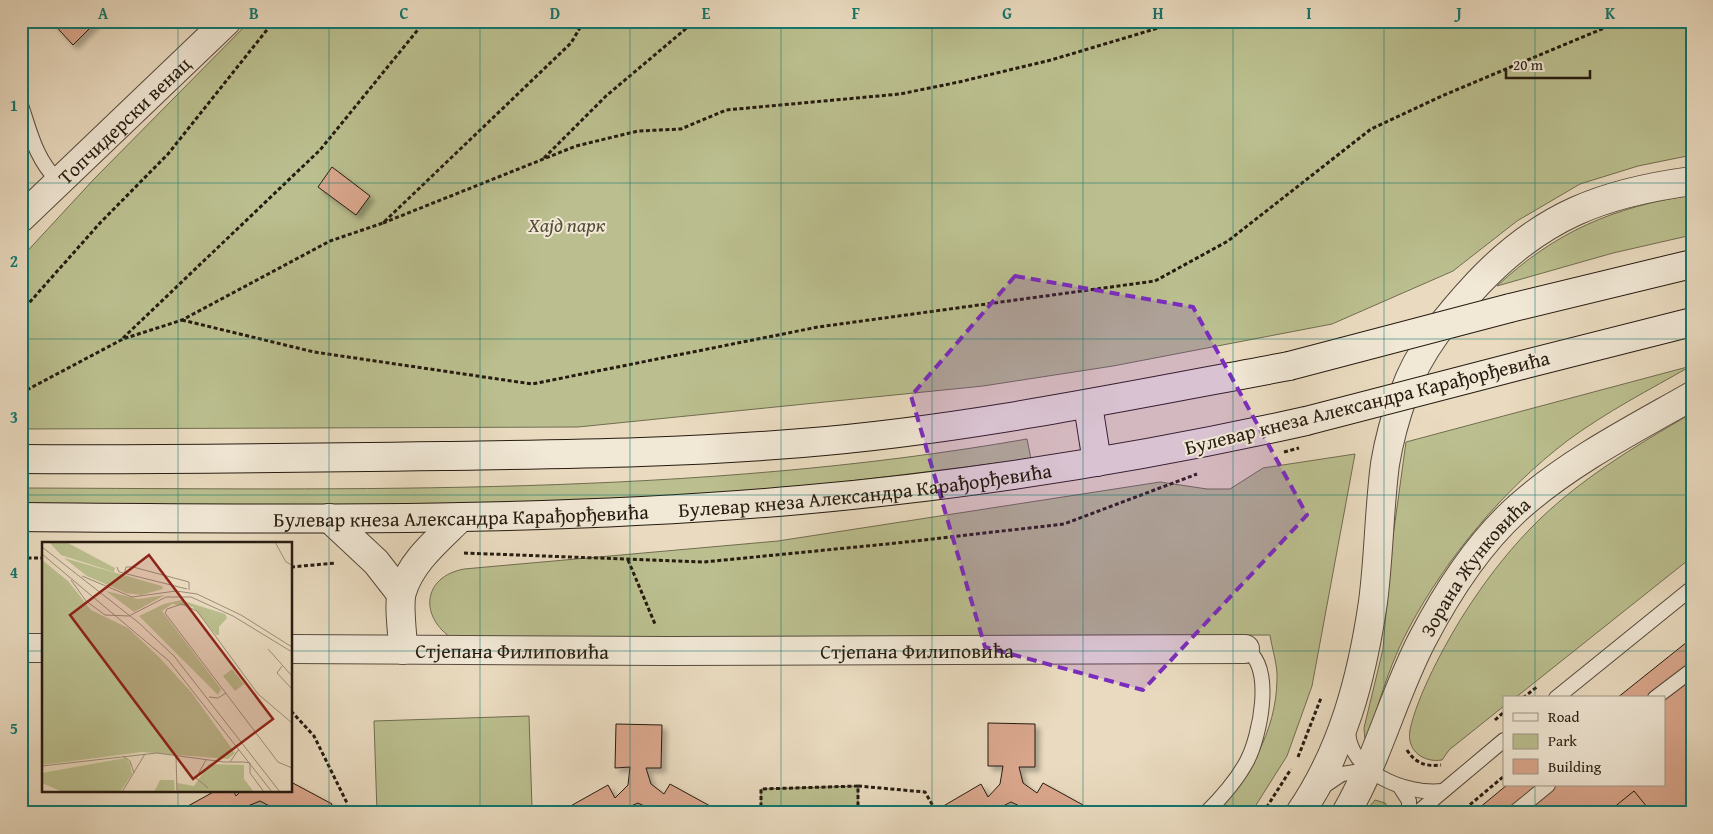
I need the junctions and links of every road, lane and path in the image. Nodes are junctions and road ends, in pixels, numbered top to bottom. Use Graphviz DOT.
graph roads {
  1 [pos="227,21"];
  2 [pos="274,21"];
  3 [pos="425,21"];
  4 [pos="584,21"];
  5 [pos="695,21"];
  6 [pos="1194,21"];
  7 [pos="1621,21"];
  8 [pos="21,105"];
  9 [pos="541,160"];
  10 [pos="1692,181"];
  11 [pos="58,182"];
  12 [pos="21,218"];
  13 [pos="384,223"];
  14 [pos="1692,264"];
  15 [pos="21,312"];
  16 [pos="182,320"];
  17 [pos="1692,322"];
  18 [pos="123,339"];
  19 [pos="21,393"];
  20 [pos="1692,396"];
  21 [pos="1088,405"];
  22 [pos="1284,452"];
  23 [pos="1275,454"];
  24 [pos="21,459"];
  25 [pos="1097,462"];
  26 [pos="1204,472"];
  27 [pos="21,517"];
  28 [pos="461,517"];
  29 [pos="330,518"];
  30 [pos="456,552"];
  31 [pos="21,558"];
  32 [pos="42,558"];
  33 [pos="628,560"];
  34 [pos="337,563"];
  35 [pos="292,567"];
  36 [pos="1692,588"];
  37 [pos="401,594"];
  38 [pos="21,648"];
  39 [pos="42,648"];
  40 [pos="292,649"];
  41 [pos="1245,649"];
  42 [pos="404,650"];
  43 [pos="667,651"];
  44 [pos="1692,670"];
  45 [pos="1558,696"];
  46 [pos="1658,696"];
  47 [pos="1350,708"];
  48 [pos="292,712"];
  49 [pos="1503,741"];
  50 [pos="1406,746"];
  51 [pos="1443,765"];
  52 [pos="1368,770"];
  53 [pos="1503,777"];
  54 [pos="858,786"];
  55 [pos="1547,786"];
  56 [pos="1400,787"];
  57 [pos="1442,791"];
  58 [pos="1303,808"];
  59 [pos="346,813"];
  60 [pos="761,813"];
  61 [pos="858,813"];
  62 [pos="937,813"];
  63 [pos="1206,813"];
  64 [pos="1346,813"];
  65 [pos="1410,813"];
  66 [pos="1417,813"];
  67 [pos="1460,813"];
  68 [pos="1514,813"];
  1 -- 11 [label="main road, Топчидерски венац"];
  2 -- 15 [label="path"];
  3 -- 18 [label="path"];
  4 -- 13 [label="path"];
  5 -- 9 [label="path"];
  6 -- 9 [label="path"];
  7 -- 16 [label="path"];
  8 -- 11 [label="lane"];
  9 -- 13 [label="path"];
  10 -- 47 [label="main road"];
  11 -- 12 [label="main road, Топчидерски венац"];
  13 -- 16 [label="path"];
  14 -- 21 [label="main road, bridge"];
  16 -- 18 [label="path"];
  17 -- 25 [label="main road, Булевар кнеза Александра Карађорђевића, bridge"];
  18 -- 19 [label="path"];
  20 -- 52 [label="main road, Зорана Жунковића"];
  21 -- 24 [label="main road"];
  21 -- 25 [label="main road"];
  22 -- 23 [label="path"];
  25 -- 28 [label="main road, Булевар кнеза Александра Карађорђевића"];
  26 -- 33 [label="path"];
  27 -- 29 [label="main road, Булевар кнеза Александра Карађорђевића"];
  28 -- 29 [label="main road, Булевар кнеза Александра Карађорђевића"];
  28 -- 37 [label="main road, Стјепана Филиповића"];
  29 -- 37 [label="main road"];
  30 -- 33 [label="path"];
  31 -- 32 [label="path"];
  33 -- 43 [label="path"];
  34 -- 35 [label="path"];
  36 -- 45 [label="lane"];
  37 -- 42 [label="main road, Стјепана Филиповића"];
  38 -- 39 [label="main road"];
  40 -- 42 [label="main road, Стјепана Филиповића"];
  41 -- 43 [label="main road, Стјепана Филиповића"];
  41 -- 63 [label="lane, Стјепана Филиповића"];
  42 -- 43 [label="main road, Стјепана Филиповића"];
  44 -- 46 [label="lane"];
  47 -- 52 [label="lane"];
  47 -- 58 [label="main road"];
  48 -- 59 [label="path"];
  49 -- 57 [label="lane"];
  50 -- 51 [label="path"];
  52 -- 56 [label="lane"];
  52 -- 58 [label="lane"];
  52 -- 64 [label="main road, Зорана Жунковића"];
  53 -- 67 [label="path"];
  54 -- 60 [label="path"];
  54 -- 61 [label="path"];
  54 -- 62 [label="path"];
  55 -- 68 [label="lane"];
  56 -- 57 [label="lane"];
  56 -- 65 [label="lane"];
  57 -- 66 [label="lane"];
}
